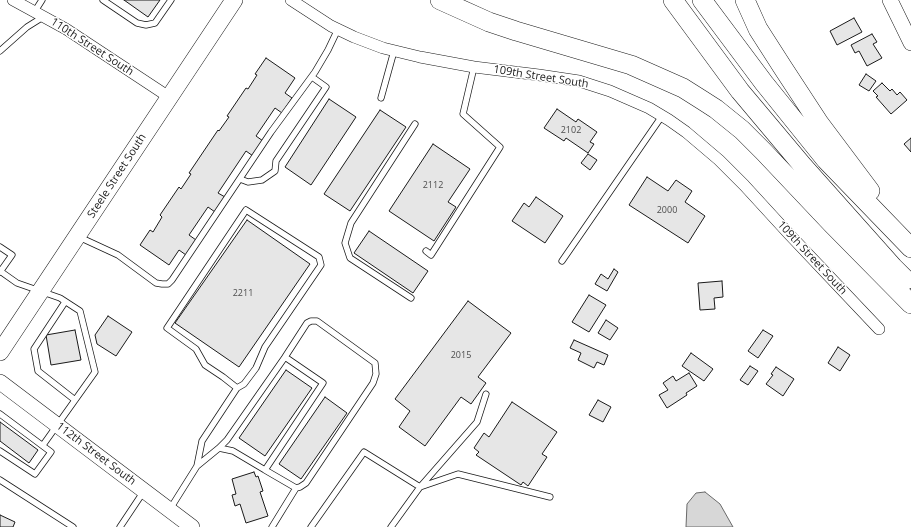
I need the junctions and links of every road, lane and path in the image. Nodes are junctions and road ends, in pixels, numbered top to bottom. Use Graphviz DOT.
graph roads {
  1 [pos="13,0"];
  2 [pos="42,0"];
  3 [pos="103,0"];
  4 [pos="171,0"];
  5 [pos="234,0"];
  6 [pos="291,0"];
  7 [pos="440,0"];
  8 [pos="673,0"];
  9 [pos="702,0"];
  10 [pos="745,0"];
  11 [pos="890,0"];
  12 [pos="39,14"];
  13 [pos="338,29"];
  14 [pos="909,32"];
  15 [pos="0,51"];
  16 [pos="394,51"];
  17 [pos="474,67"];
  18 [pos="312,77"];
  19 [pos="169,97"];
  20 [pos="381,98"];
  21 [pos="662,116"];
  22 [pos="415,124"];
  23 [pos="240,179"];
  24 [pos="77,236"];
  25 [pos="0,247"];
  26 [pos="911,247"];
  27 [pos="426,251"];
  28 [pos="562,261"];
  29 [pos="2,264"];
  30 [pos="0,272"];
  31 [pos="911,285"];
  32 [pos="41,291"];
  33 [pos="411,298"];
  34 [pos="65,302"];
  35 [pos="911,304"];
  36 [pos="879,329"];
  37 [pos="0,352"];
  38 [pos="285,357"];
  39 [pos="0,382"];
  40 [pos="237,388"];
  41 [pos="486,394"];
  42 [pos="75,400"];
  43 [pos="0,414"];
  44 [pos="58,425"];
  45 [pos="43,445"];
  46 [pos="219,448"];
  47 [pos="0,451"];
  48 [pos="197,466"];
  49 [pos="265,470"];
  50 [pos="0,480"];
  51 [pos="420,487"];
  52 [pos="296,488"];
  53 [pos="144,490"];
  54 [pos="550,497"];
  55 [pos="169,510"];
  56 [pos="73,527"];
  57 [pos="120,527"];
  58 [pos="192,527"];
  59 [pos="272,527"];
  60 [pos="311,527"];
  61 [pos="391,527"];
  1 -- 12 [label="street, 110th Street South"];
  2 -- 12 [label="lane"];
  3 -- 4 [label="lane"];
  5 -- 19 [label="main road, Steele Street South"];
  6 -- 13 [label="street, 109th Street South"];
  7 -- 35 [label="highway"];
  8 -- 31 [label="highway"];
  9 -- 26 [label="highway"];
  10 -- 26 [label="highway"];
  11 -- 14 [label="main road"];
  12 -- 15 [label="lane"];
  12 -- 19 [label="street, 110th Street South"];
  13 -- 16 [label="street, 109th Street South"];
  13 -- 18 [label="lane"];
  16 -- 17 [label="street, 109th Street South"];
  16 -- 20 [label="lane"];
  17 -- 21 [label="street, 109th Street South"];
  17 -- 27 [label="lane"];
  18 -- 23 [label="lane"];
  18 -- 23 [label="lane"];
  19 -- 24 [label="main road, Steele Street South"];
  21 -- 28 [label="lane"];
  21 -- 36 [label="street, 109th Street South"];
  22 -- 33 [label="lane"];
  23 -- 24 [label="lane"];
  24 -- 32 [label="main road, Steele Street South"];
  25 -- 29 [label="lane"];
  29 -- 30 [label="lane"];
  30 -- 32 [label="lane"];
  32 -- 34 [label="lane"];
  32 -- 37 [label="main road, Steele Street South"];
  34 -- 42 [label="lane"];
  34 -- 42 [label="lane"];
  38 -- 46 [label="lane"];
  38 -- 49 [label="lane"];
  38 -- 52 [label="lane"];
  39 -- 44 [label="main road, 112th Street South"];
  40 -- 40 [label="lane"];
  40 -- 48 [label="lane"];
  41 -- 51 [label="lane"];
  42 -- 44 [label="lane"];
  43 -- 45 [label="lane"];
  44 -- 45 [label="lane"];
  44 -- 53 [label="main road, 112th Street South"];
  45 -- 47 [label="lane"];
  46 -- 48 [label="lane"];
  46 -- 49 [label="lane"];
  48 -- 55 [label="lane"];
  49 -- 52 [label="lane"];
  50 -- 56 [label="lane"];
  51 -- 54 [label="lane"];
  51 -- 60 [label="lane"];
  51 -- 61 [label="lane"];
  52 -- 59 [label="lane"];
  53 -- 55 [label="main road, 112th Street South"];
  53 -- 57 [label="lane"];
  55 -- 58 [label="main road, 112th Street South"];
}
